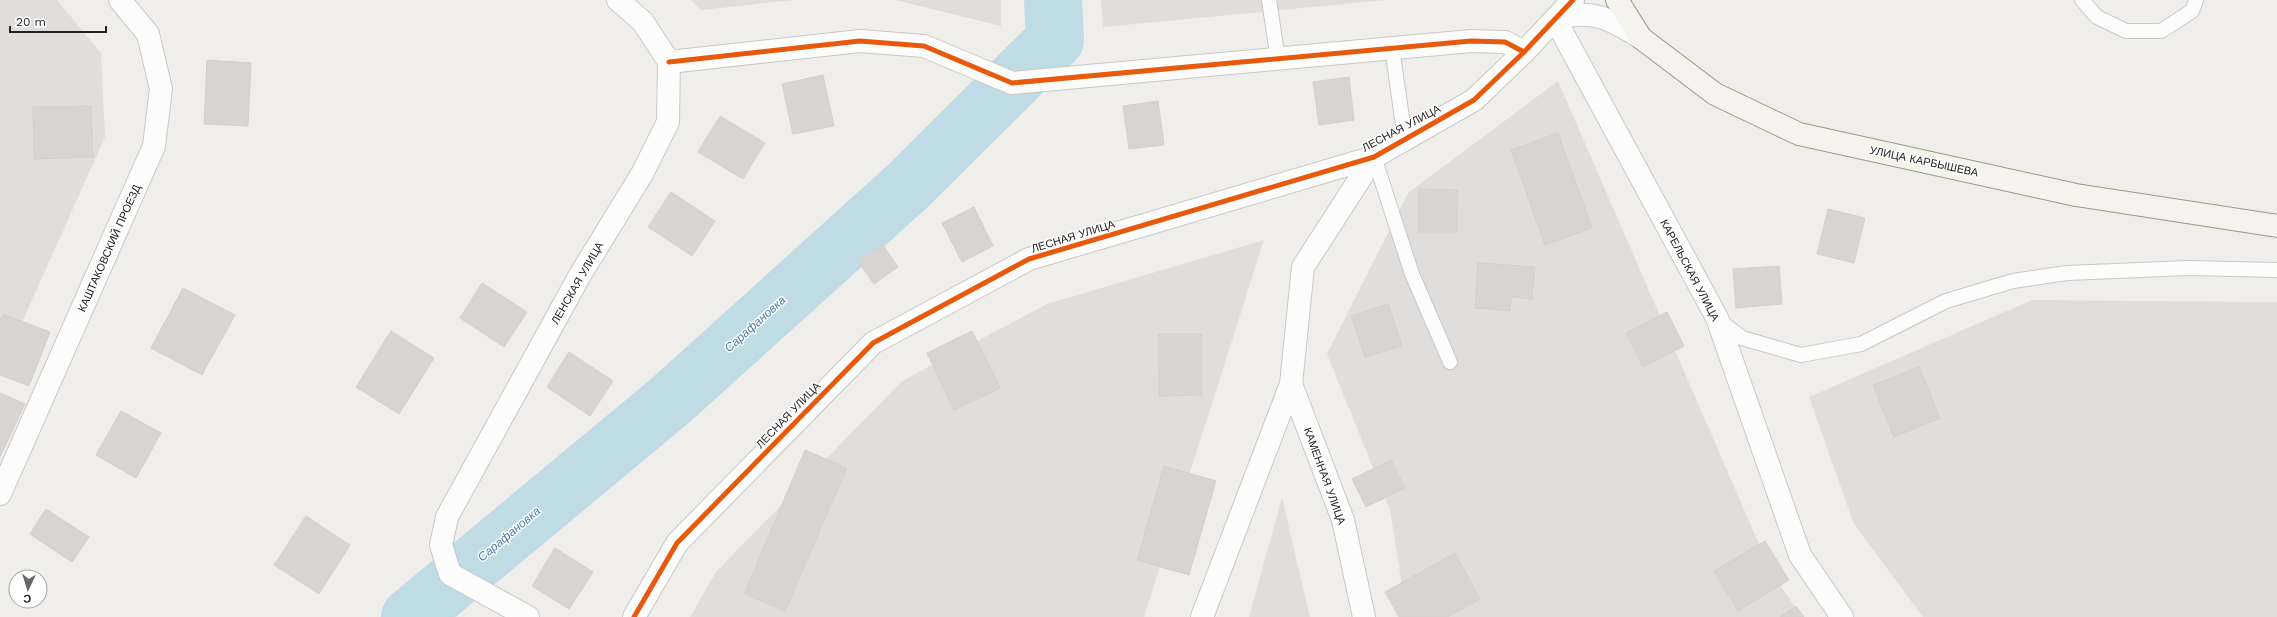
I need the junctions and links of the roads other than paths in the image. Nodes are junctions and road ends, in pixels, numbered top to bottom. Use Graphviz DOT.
graph roads {
  1 [pos="120,0"];
  2 [pos="618,0"];
  3 [pos="1269,0"];
  4 [pos="1573,0"];
  5 [pos="1617,0"];
  6 [pos="2082,0"];
  7 [pos="2196,0"];
  8 [pos="1556,19"];
  9 [pos="1641,38"];
  10 [pos="1392,48"];
  11 [pos="1524,52"];
  12 [pos="1278,59"];
  13 [pos="669,62"];
  14 [pos="1405,139"];
  15 [pos="1374,157"];
  16 [pos="2277,226"];
  17 [pos="2277,270"];
  18 [pos="1717,318"];
  19 [pos="1450,362"];
  20 [pos="1291,384"];
  21 [pos="0,494"];
  22 [pos="528,617"];
  23 [pos="634,617"];
  24 [pos="1202,617"];
  25 [pos="1364,617"];
  26 [pos="1842,617"];
  1 -- 21 [label="street, КАШТАКОВСКИЙ ПРОЕЗД"];
  2 -- 13 [label="street"];
  3 -- 12 [label="lane"];
  4 -- 8 [label="street, ЛЕСНАЯ УЛИЦА"];
  5 -- 9 [label="main road, УЛИЦА КАРБЫШЕВА"];
  6 -- 7 [label="lane"];
  8 -- 9 [label="street"];
  8 -- 11 [label="street, ЛЕСНАЯ УЛИЦА"];
  8 -- 18 [label="street, КАРЕЛЬСКАЯ УЛИЦА"];
  9 -- 16 [label="main road, УЛИЦА КАРБЫШЕВА"];
  10 -- 11 [label="street"];
  10 -- 12 [label="street"];
  10 -- 14 [label="lane"];
  11 -- 14 [label="street, ЛЕСНАЯ УЛИЦА"];
  12 -- 13 [label="street"];
  13 -- 22 [label="street, ЛЕНСКАЯ УЛИЦА"];
  14 -- 15 [label="street, ЛЕСНАЯ УЛИЦА"];
  15 -- 19 [label="lane"];
  15 -- 20 [label="street"];
  15 -- 23 [label="street, ЛЕСНАЯ УЛИЦА"];
  17 -- 18 [label="lane"];
  18 -- 26 [label="street, КАРЕЛЬСКАЯ УЛИЦА"];
  20 -- 24 [label="street"];
  20 -- 25 [label="street, КАМЕННАЯ УЛИЦА"];
}
